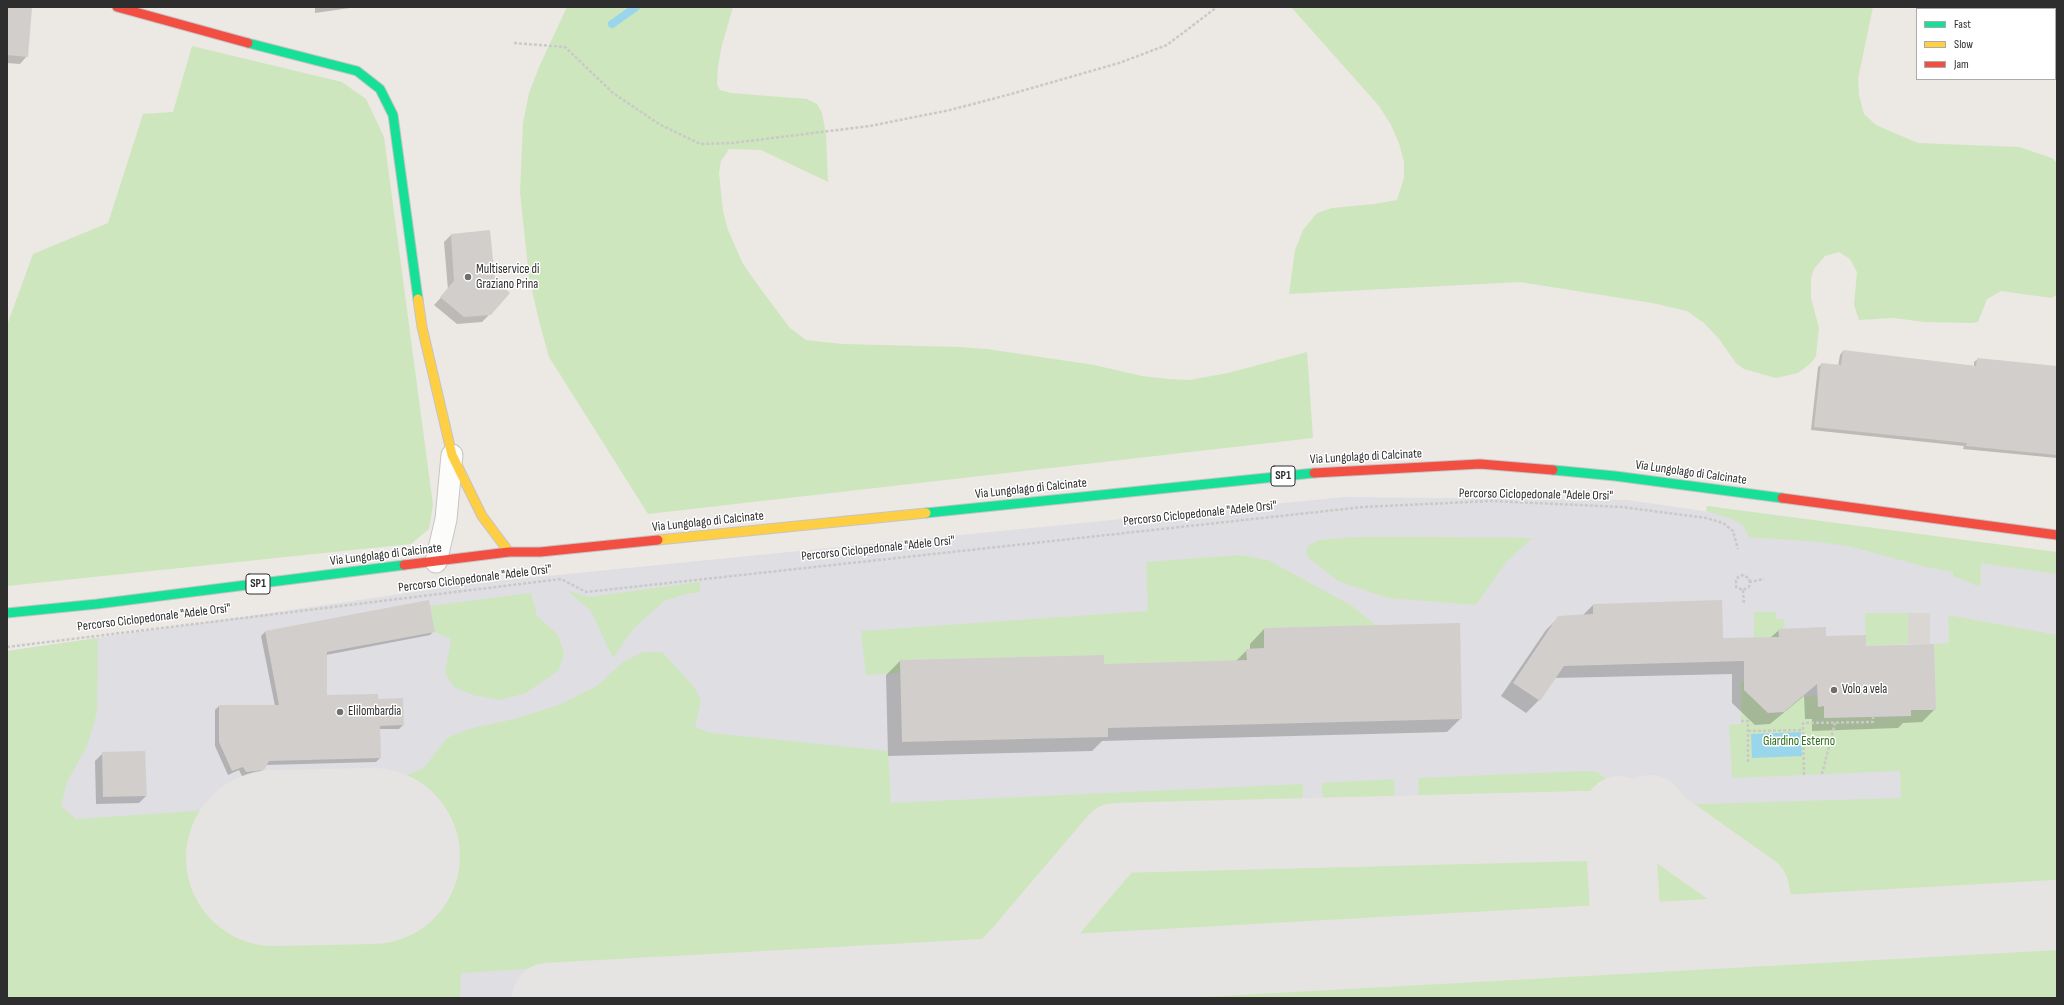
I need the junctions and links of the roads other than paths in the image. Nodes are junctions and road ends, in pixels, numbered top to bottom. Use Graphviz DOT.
graph roads {
  1 [pos="118,7"];
  2 [pos="452,455"];
  3 [pos="2057,535"];
  4 [pos="509,552"];
  5 [pos="436,562"];
  6 [pos="7,613"];
  1 -- 2 [label="main road"];
  2 -- 4 [label="main road"];
  2 -- 5 [label="street"];
  3 -- 4 [label="main road, Via Lungolago di Calcinate / SP1"];
  4 -- 5 [label="main road, Via Lungolago di Calcinate / SP1"];
  5 -- 6 [label="main road, Via Lungolago di Calcinate / SP1"];
}
